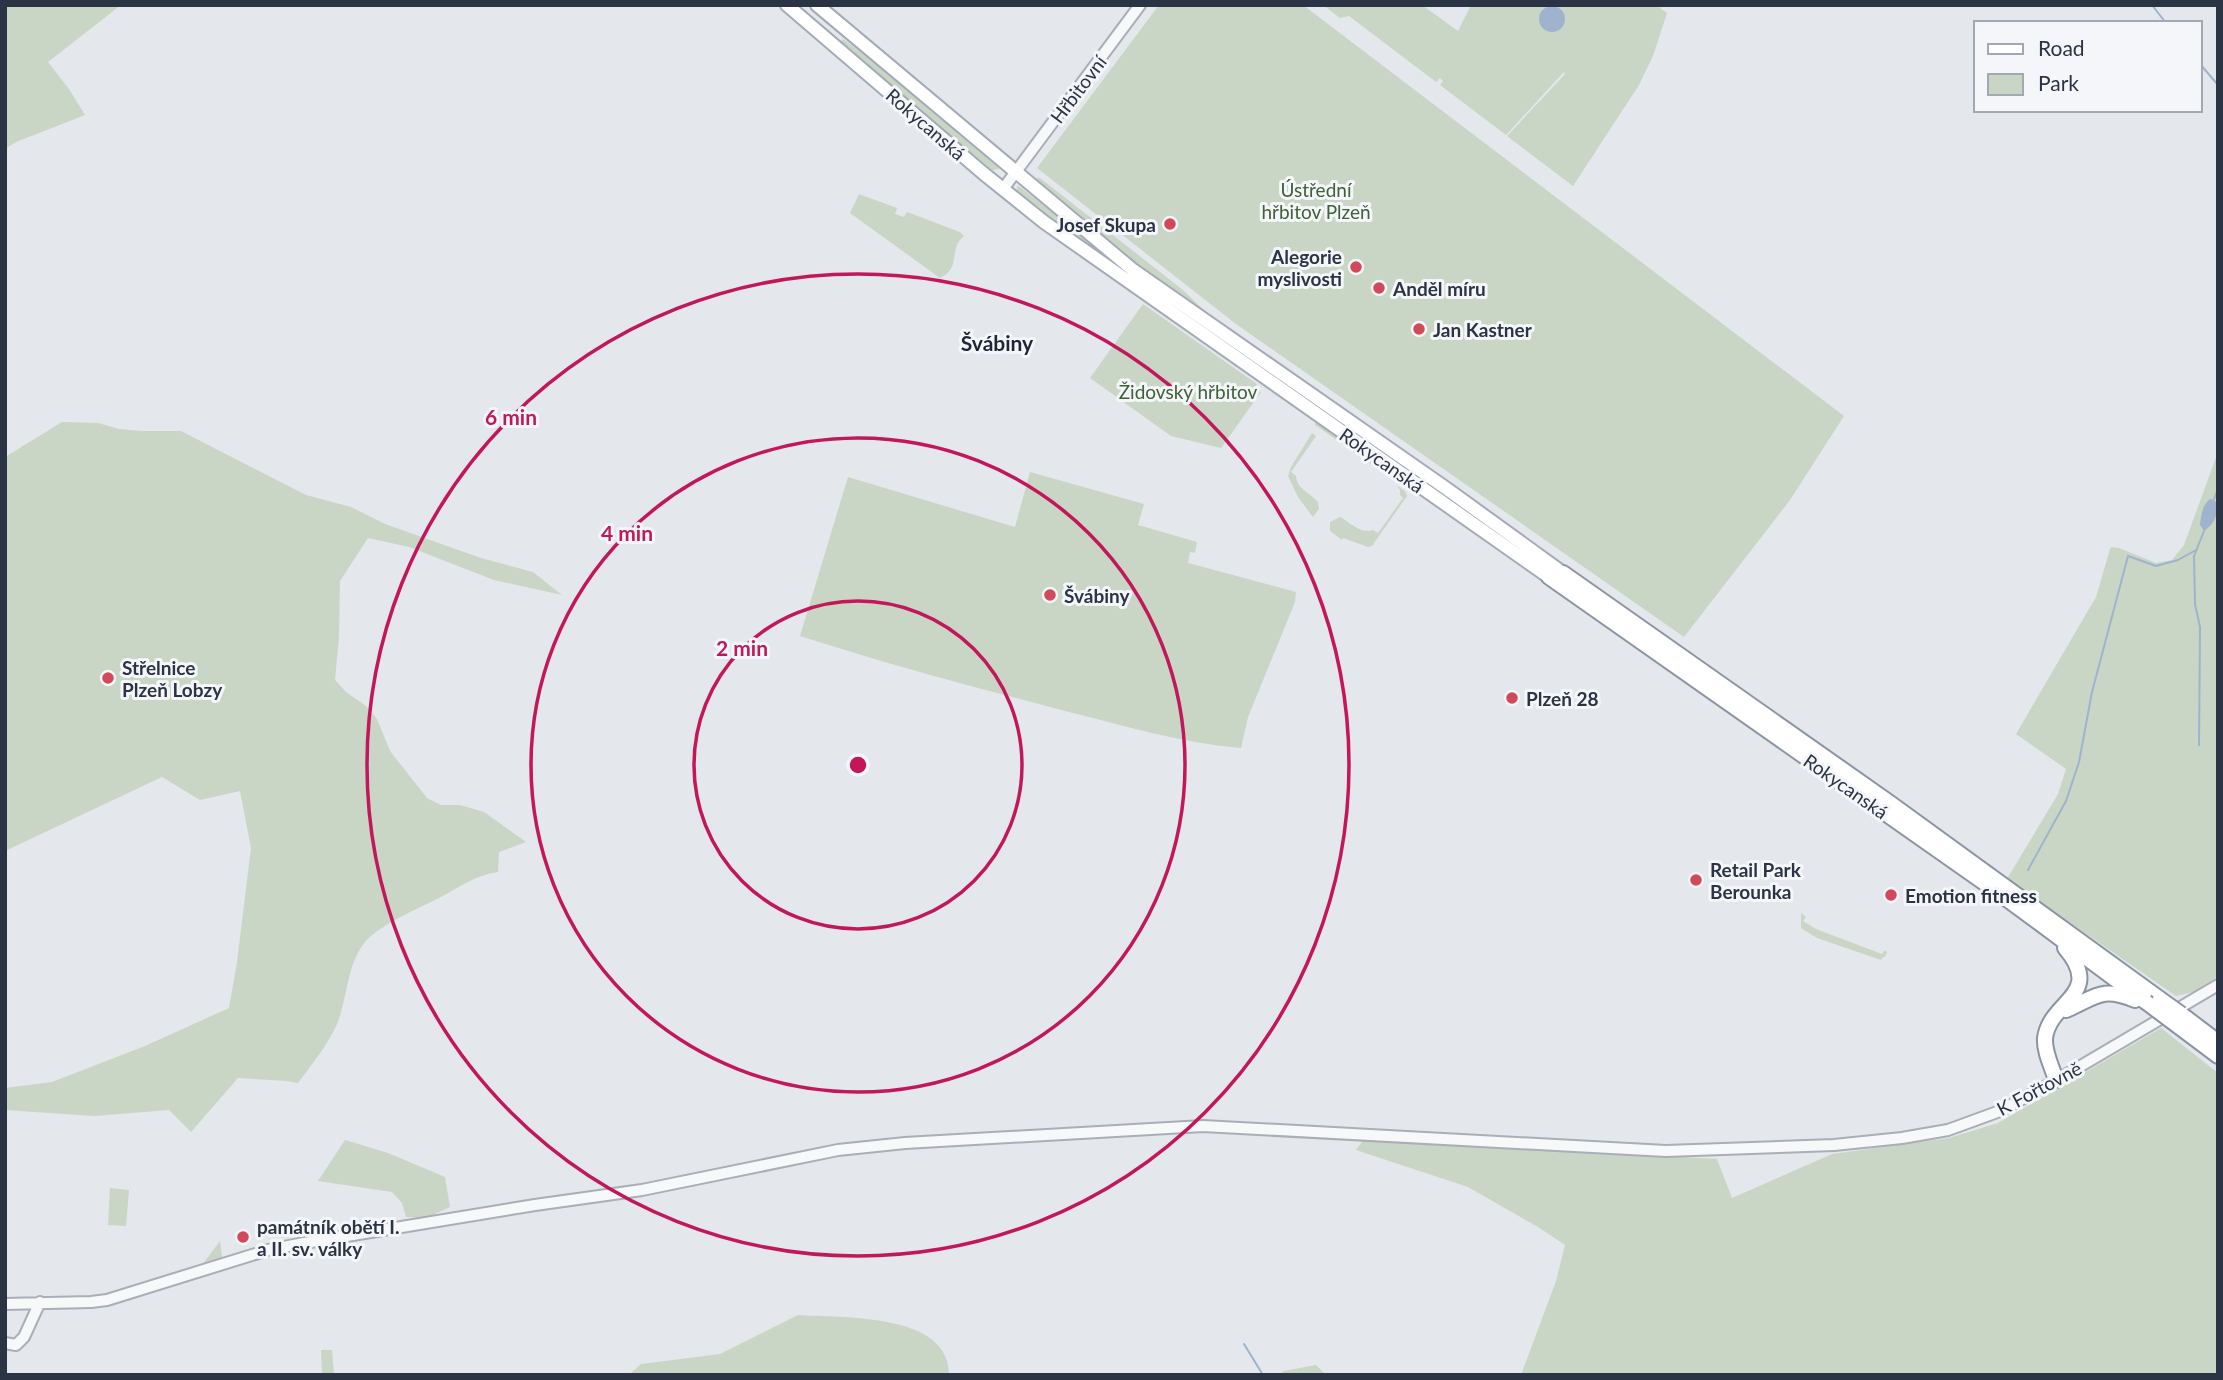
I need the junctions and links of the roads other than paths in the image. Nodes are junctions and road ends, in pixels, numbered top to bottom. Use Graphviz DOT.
graph roads {
  1 [pos="787,5"];
  2 [pos="817,5"];
  3 [pos="1140,5"];
  4 [pos="1015,173"];
  5 [pos="1003,189"];
  6 [pos="1556,575"];
  7 [pos="1999,882"];
  8 [pos="2051,931"];
  9 [pos="2218,985"];
  10 [pos="2152,1004"];
  11 [pos="2180,1020"];
  12 [pos="2050,1025"];
  13 [pos="2218,1036"];
  14 [pos="2218,1042"];
  15 [pos="2218,1056"];
  16 [pos="2056,1080"];
  17 [pos="40,1302"];
  18 [pos="5,1304"];
  19 [pos="11,1344"];
  1 -- 5 [label="main road, Rokycanská"];
  2 -- 4 [label="main road, Rokycanská"];
  3 -- 4 [label="street, Hřbitovní"];
  4 -- 5 [label="street, Hřbitovní"];
  4 -- 6 [label="main road, Rokycanská"];
  5 -- 6 [label="main road, Rokycanská"];
  6 -- 7 [label="highway, Rokycanská"];
  7 -- 8 [label="highway"];
  7 -- 10 [label="highway"];
  8 -- 10 [label="highway"];
  8 -- 12 [label="highway"];
  9 -- 16 [label="street, K Fořtovně"];
  10 -- 11 [label="highway, bridge"];
  10 -- 12 [label="highway"];
  11 -- 13 [label="highway"];
  11 -- 14 [label="highway"];
  11 -- 15 [label="highway"];
  12 -- 16 [label="highway"];
  16 -- 17 [label="street, K Fořtovně"];
  17 -- 18 [label="street, K Fořtovně"];
  17 -- 19 [label="street"];
}
